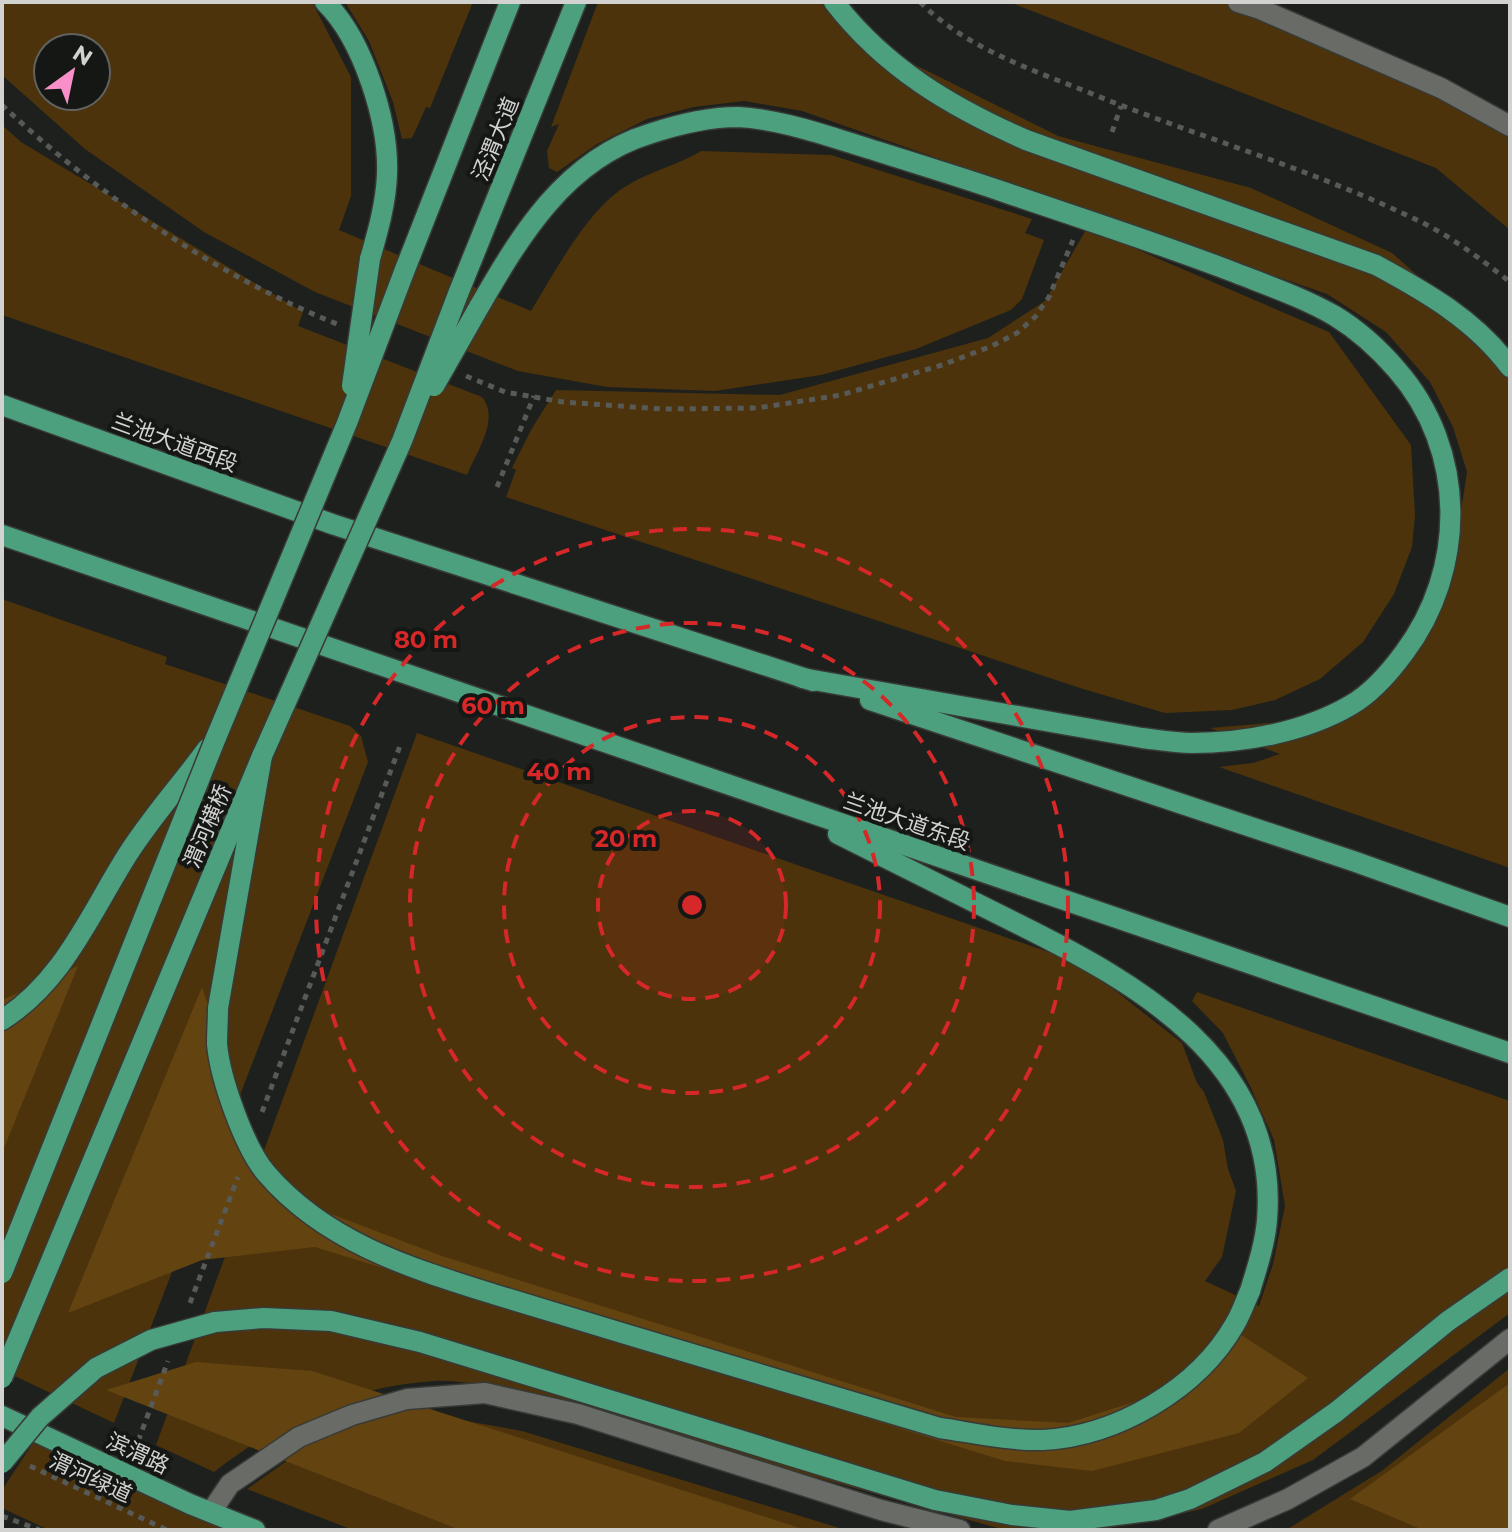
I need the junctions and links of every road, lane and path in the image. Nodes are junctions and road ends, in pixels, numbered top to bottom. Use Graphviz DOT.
graph roads {
  1 [pos="325,2"];
  2 [pos="510,2"];
  3 [pos="576,2"];
  4 [pos="834,2"];
  5 [pos="920,2"];
  6 [pos="1238,2"];
  7 [pos="2,105"];
  8 [pos="1121,106"];
  9 [pos="1510,126"];
  10 [pos="1112,132"];
  11 [pos="1074,236"];
  12 [pos="404,272"];
  13 [pos="1510,282"];
  14 [pos="458,294"];
  15 [pos="348,329"];
  16 [pos="1510,367"];
  17 [pos="463,375"];
  18 [pos="534,396"];
  19 [pos="2,405"];
  20 [pos="347,423"];
  21 [pos="402,441"];
  22 [pos="497,487"];
  23 [pos="2,535"];
  24 [pos="802,678"];
  25 [pos="215,740"];
  26 [pos="262,756"];
  27 [pos="767,798"];
  28 [pos="1510,917"];
  29 [pos="2,1020"];
  30 [pos="1510,1053"];
  31 [pos="2,1273"];
  32 [pos="1510,1278"];
  33 [pos="1510,1339"];
  34 [pos="2,1378"];
  35 [pos="2,1416"];
  36 [pos="9,1462"];
  37 [pos="211,1512"];
  38 [pos="2,1516"];
  39 [pos="40,1530"];
  40 [pos="167,1530"];
  41 [pos="255,1530"];
  42 [pos="960,1530"];
  43 [pos="1218,1530"];
  1 -- 20 [label="main road, bridge"];
  2 -- 12 [label="main road, 泾渭大道"];
  3 -- 14 [label="main road, 泾渭大道"];
  4 -- 16 [label="main road"];
  5 -- 8 [label="path"];
  6 -- 9 [label="street"];
  7 -- 15 [label="path"];
  8 -- 10 [label="path"];
  8 -- 13 [label="path"];
  11 -- 18 [label="path"];
  12 -- 20 [label="main road, 渭河横桥, bridge"];
  14 -- 21 [label="main road, 渭河横桥, bridge"];
  17 -- 18 [label="path"];
  18 -- 22 [label="path"];
  19 -- 24 [label="main road, 兰池大道西段"];
  20 -- 25 [label="main road, 渭河横桥, bridge"];
  21 -- 24 [label="main road, bridge"];
  21 -- 26 [label="main road, 渭河横桥, bridge"];
  23 -- 27 [label="main road, 兰池大道东段"];
  24 -- 28 [label="main road"];
  25 -- 29 [label="main road, bridge"];
  25 -- 31 [label="main road, 渭河横桥, bridge"];
  26 -- 27 [label="main road, bridge"];
  26 -- 34 [label="main road, 渭河横桥, bridge"];
  27 -- 30 [label="main road, 兰池大道东段"];
  32 -- 36 [label="main road, bridge"];
  33 -- 43 [label="street"];
  35 -- 37 [label="main road, 滨渭路"];
  36 -- 40 [label="path, 渭河绿道"];
  37 -- 41 [label="main road, 滨渭路"];
  37 -- 42 [label="street"];
  38 -- 39 [label="path"];
}
